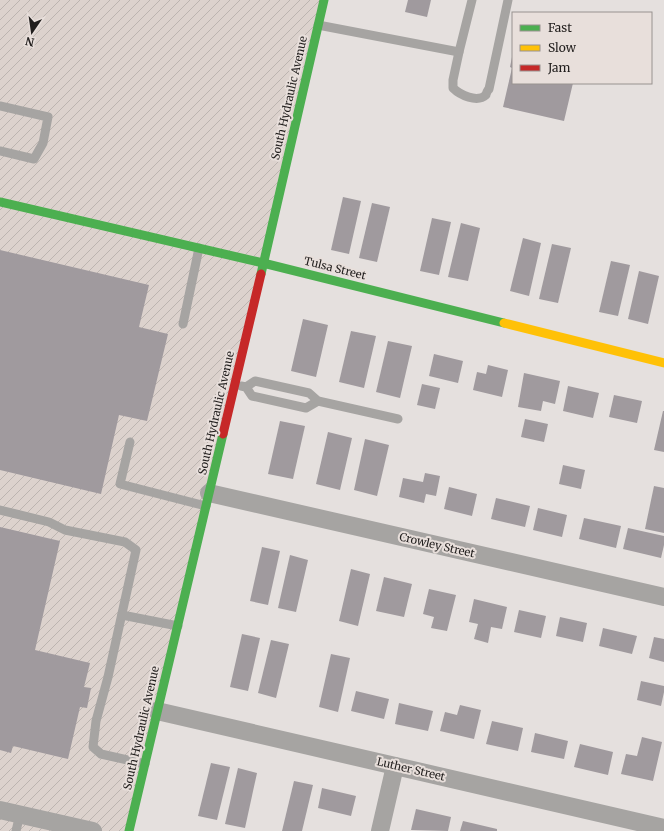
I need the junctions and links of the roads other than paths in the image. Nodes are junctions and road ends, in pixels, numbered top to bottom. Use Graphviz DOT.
graph roads {
  1 [pos="324,0"];
  2 [pos="472,0"];
  3 [pos="508,0"];
  4 [pos="318,24"];
  5 [pos="459,52"];
  6 [pos="0,106"];
  7 [pos="0,151"];
  8 [pos="0,202"];
  9 [pos="199,248"];
  10 [pos="264,263"];
  11 [pos="183,324"];
  12 [pos="664,362"];
  13 [pos="235,385"];
  14 [pos="246,387"];
  15 [pos="318,401"];
  16 [pos="398,419"];
  17 [pos="130,442"];
  18 [pos="208,499"];
  19 [pos="0,510"];
  20 [pos="664,597"];
  21 [pos="122,615"];
  22 [pos="178,626"];
  23 [pos="157,711"];
  24 [pos="145,764"];
  25 [pos="395,766"];
  26 [pos="0,810"];
  27 [pos="18,823"];
  28 [pos="64,828"];
  29 [pos="664,828"];
  30 [pos="93,831"];
  31 [pos="129,831"];
  32 [pos="380,831"];
  1 -- 4 [label="street, South Hydraulic Avenue"];
  2 -- 5 [label="lane"];
  3 -- 5 [label="lane"];
  4 -- 5 [label="lane"];
  4 -- 10 [label="street, South Hydraulic Avenue"];
  6 -- 7 [label="lane"];
  8 -- 9 [label="street, Tulsa Street"];
  9 -- 10 [label="street, Tulsa Street"];
  9 -- 11 [label="lane"];
  10 -- 12 [label="street, Tulsa Street"];
  10 -- 13 [label="street, South Hydraulic Avenue"];
  13 -- 14 [label="lane"];
  13 -- 18 [label="street, South Hydraulic Avenue"];
  14 -- 15 [label="lane"];
  14 -- 15 [label="lane"];
  15 -- 16 [label="lane"];
  17 -- 18 [label="lane"];
  18 -- 20 [label="street, Crowley Street"];
  18 -- 22 [label="street, South Hydraulic Avenue"];
  19 -- 21 [label="lane"];
  21 -- 22 [label="lane"];
  21 -- 24 [label="lane"];
  22 -- 23 [label="street, South Hydraulic Avenue"];
  23 -- 24 [label="street, South Hydraulic Avenue"];
  23 -- 25 [label="street, Luther Street"];
  24 -- 31 [label="street, South Hydraulic Avenue"];
  25 -- 29 [label="street, Luther Street"];
  25 -- 32 [label="street"];
  26 -- 27 [label="street"];
  27 -- 28 [label="street"];
  28 -- 30 [label="street"];
}
